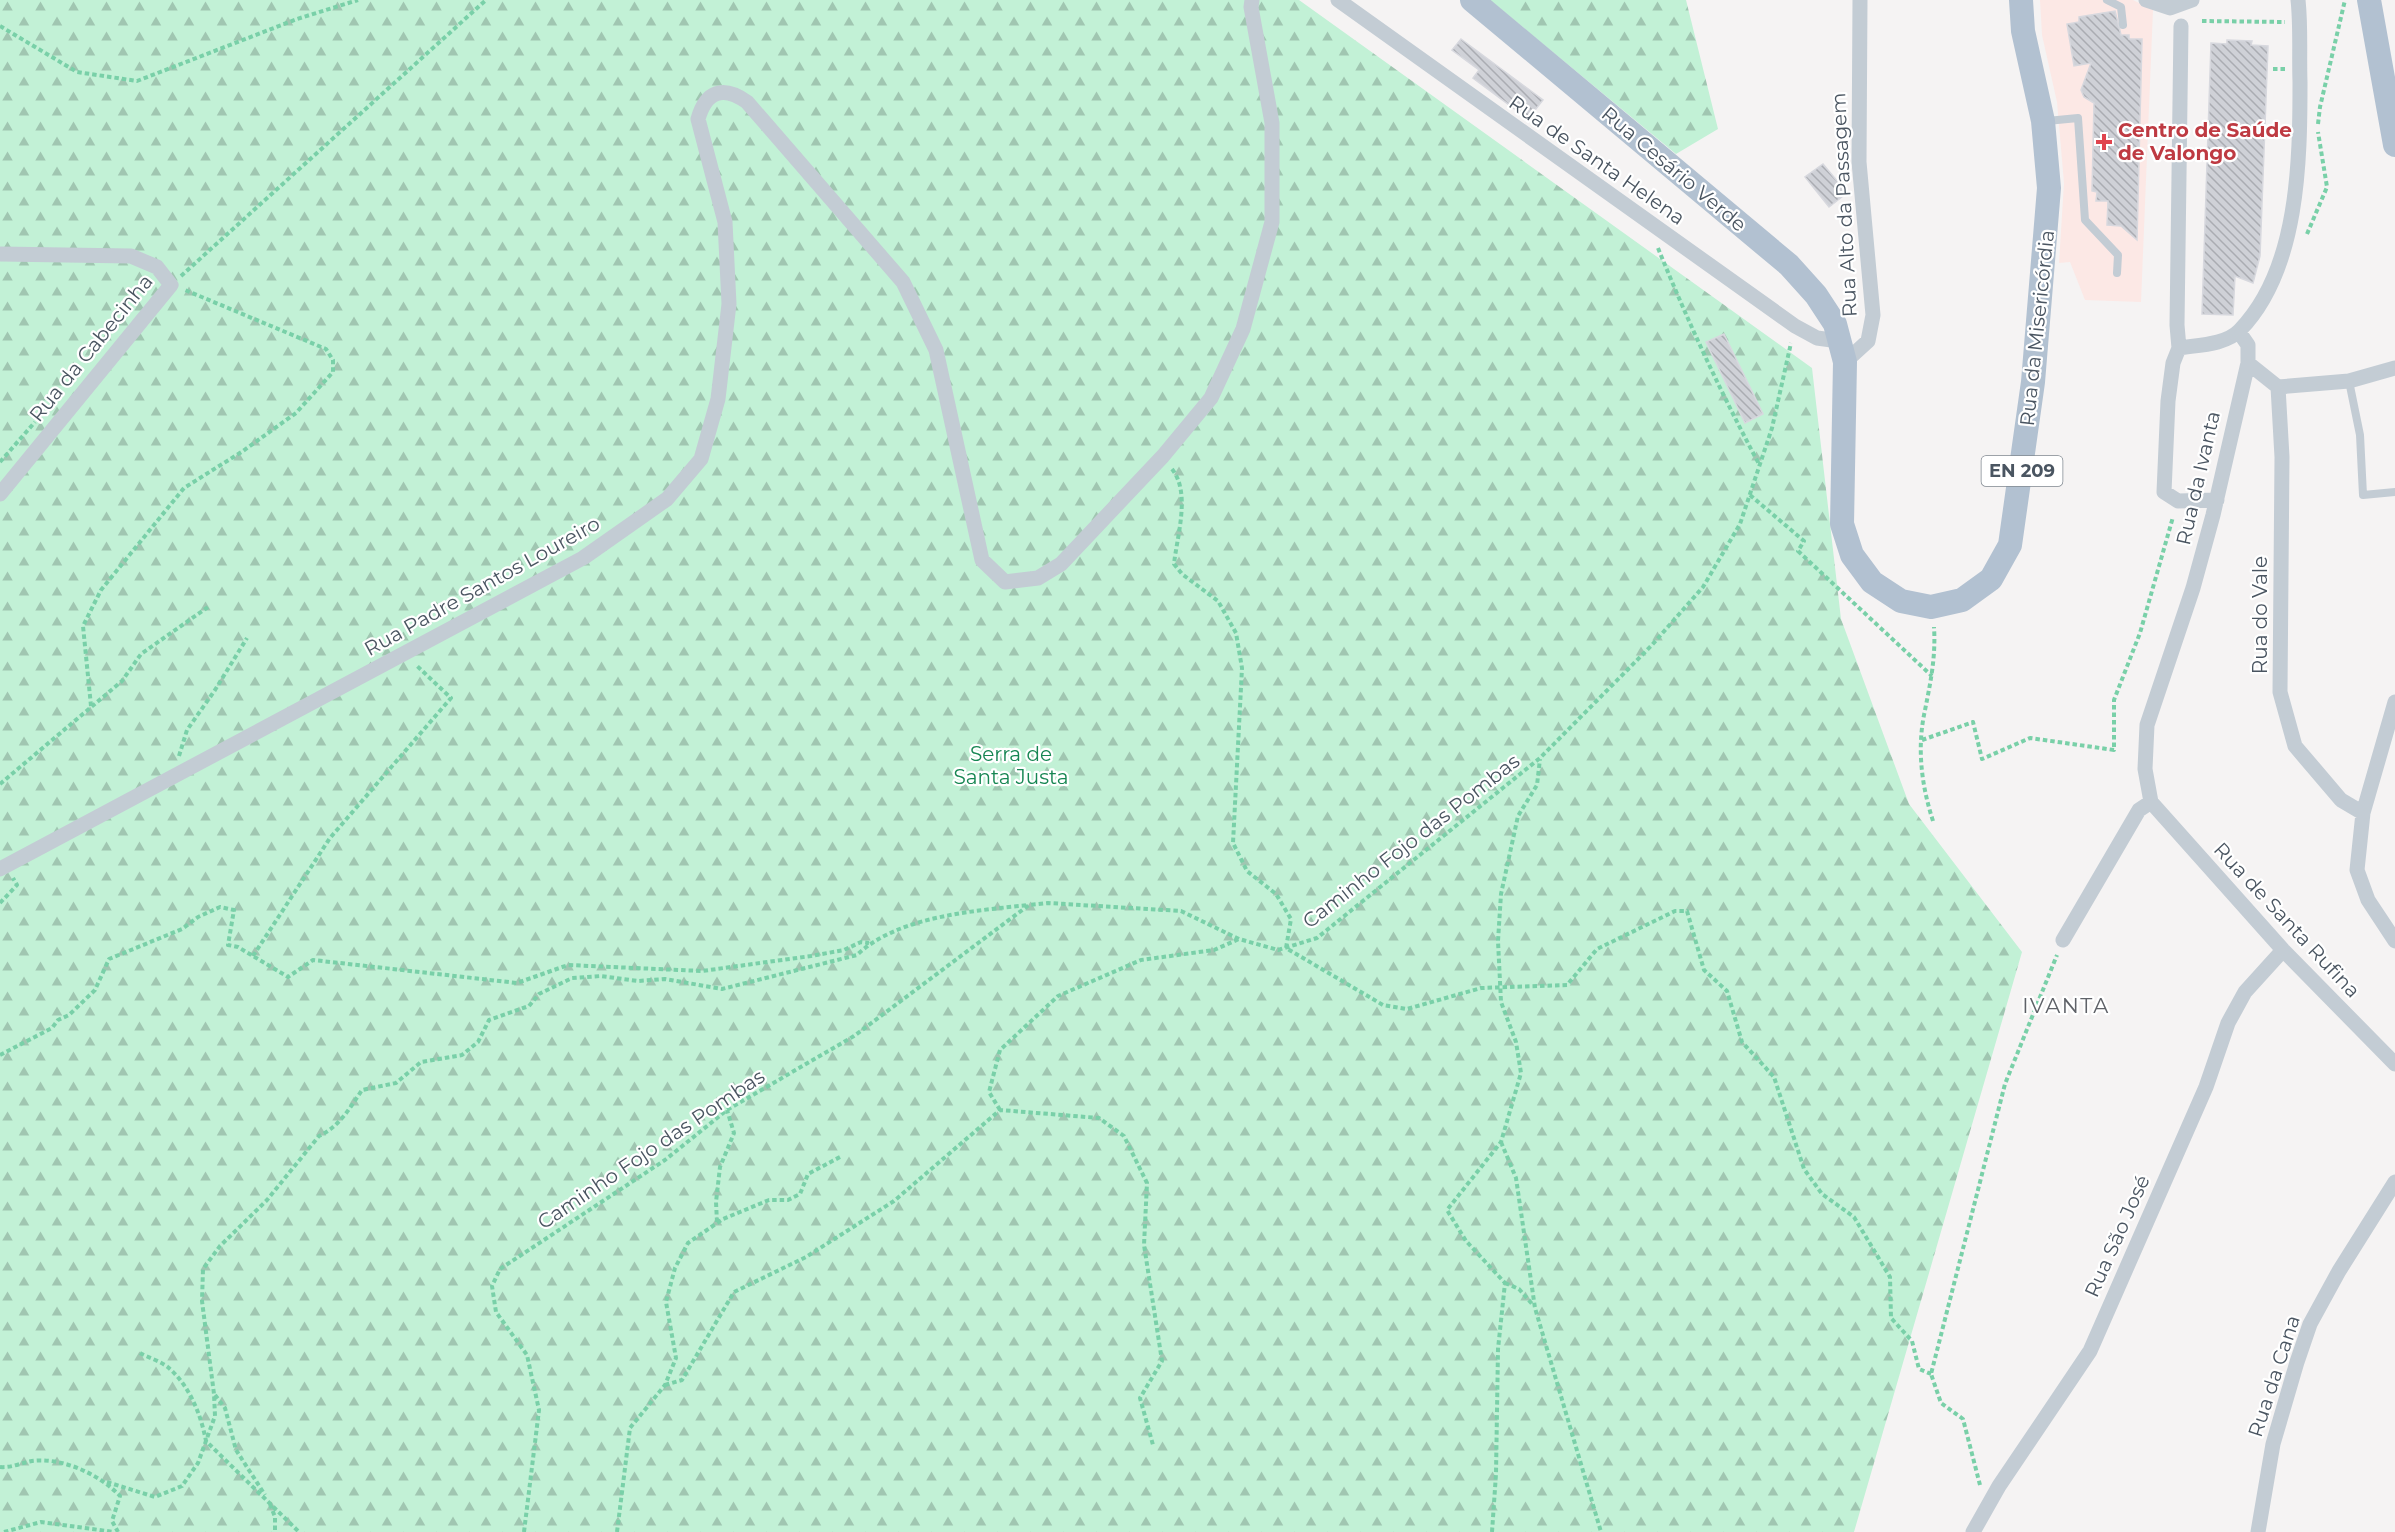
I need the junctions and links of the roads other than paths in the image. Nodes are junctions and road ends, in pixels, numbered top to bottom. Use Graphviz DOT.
graph roads {
  1 [pos="1252,0"];
  2 [pos="1338,0"];
  3 [pos="1472,0"];
  4 [pos="1860,0"];
  5 [pos="2021,0"];
  6 [pos="2107,0"];
  7 [pos="2146,0"];
  8 [pos="2192,0"];
  9 [pos="2369,0"];
  10 [pos="2298,8"];
  11 [pos="2122,25"];
  12 [pos="2181,26"];
  13 [pos="2043,121"];
  14 [pos="2395,145"];
  15 [pos="0,254"];
  16 [pos="2117,273"];
  17 [pos="2239,332"];
  18 [pos="2179,348"];
  19 [pos="1842,351"];
  20 [pos="2248,363"];
  21 [pos="2395,368"];
  22 [pos="2349,381"];
  23 [pos="2278,387"];
  24 [pos="2395,492"];
  25 [pos="0,494"];
  26 [pos="2215,508"];
  27 [pos="2395,702"];
  28 [pos="2151,802"];
  29 [pos="2363,813"];
  30 [pos="0,869"];
  31 [pos="2063,940"];
  32 [pos="2395,941"];
  33 [pos="2283,950"];
  34 [pos="2395,1064"];
  35 [pos="2395,1182"];
  36 [pos="1973,1532"];
  37 [pos="2258,1532"];
  1 -- 30 [label="street, Rua Padre Santos Loureiro"];
  2 -- 19 [label="street, Rua de Santa Helena"];
  3 -- 19 [label="main road, Rua Cesário Verde / EN 209"];
  4 -- 19 [label="street, Rua Alto da Passagem"];
  5 -- 13 [label="main road, Rua da Misericórdia / EN 209"];
  6 -- 11 [label="lane"];
  7 -- 8 [label="street"];
  9 -- 14 [label="main road"];
  10 -- 17 [label="street"];
  12 -- 18 [label="street"];
  13 -- 16 [label="lane"];
  13 -- 19 [label="main road, Rua da Misericórdia / EN 209"];
  15 -- 25 [label="street, Rua da Cabecinha"];
  17 -- 18 [label="street"];
  17 -- 20 [label="street, Rua da Ivanta"];
  18 -- 26 [label="street"];
  20 -- 23 [label="street"];
  20 -- 26 [label="street, Rua da Ivanta"];
  21 -- 22 [label="street"];
  22 -- 23 [label="street"];
  22 -- 24 [label="lane"];
  23 -- 29 [label="street, Rua do Vale"];
  26 -- 28 [label="street, Rua da Ivanta"];
  27 -- 29 [label="street"];
  28 -- 31 [label="street"];
  28 -- 33 [label="street, Rua de Santa Rufina"];
  29 -- 32 [label="street"];
  33 -- 34 [label="street, Rua de Santa Rufina"];
  33 -- 36 [label="street, Rua São José"];
  35 -- 37 [label="street, Rua da Cana"];
}
